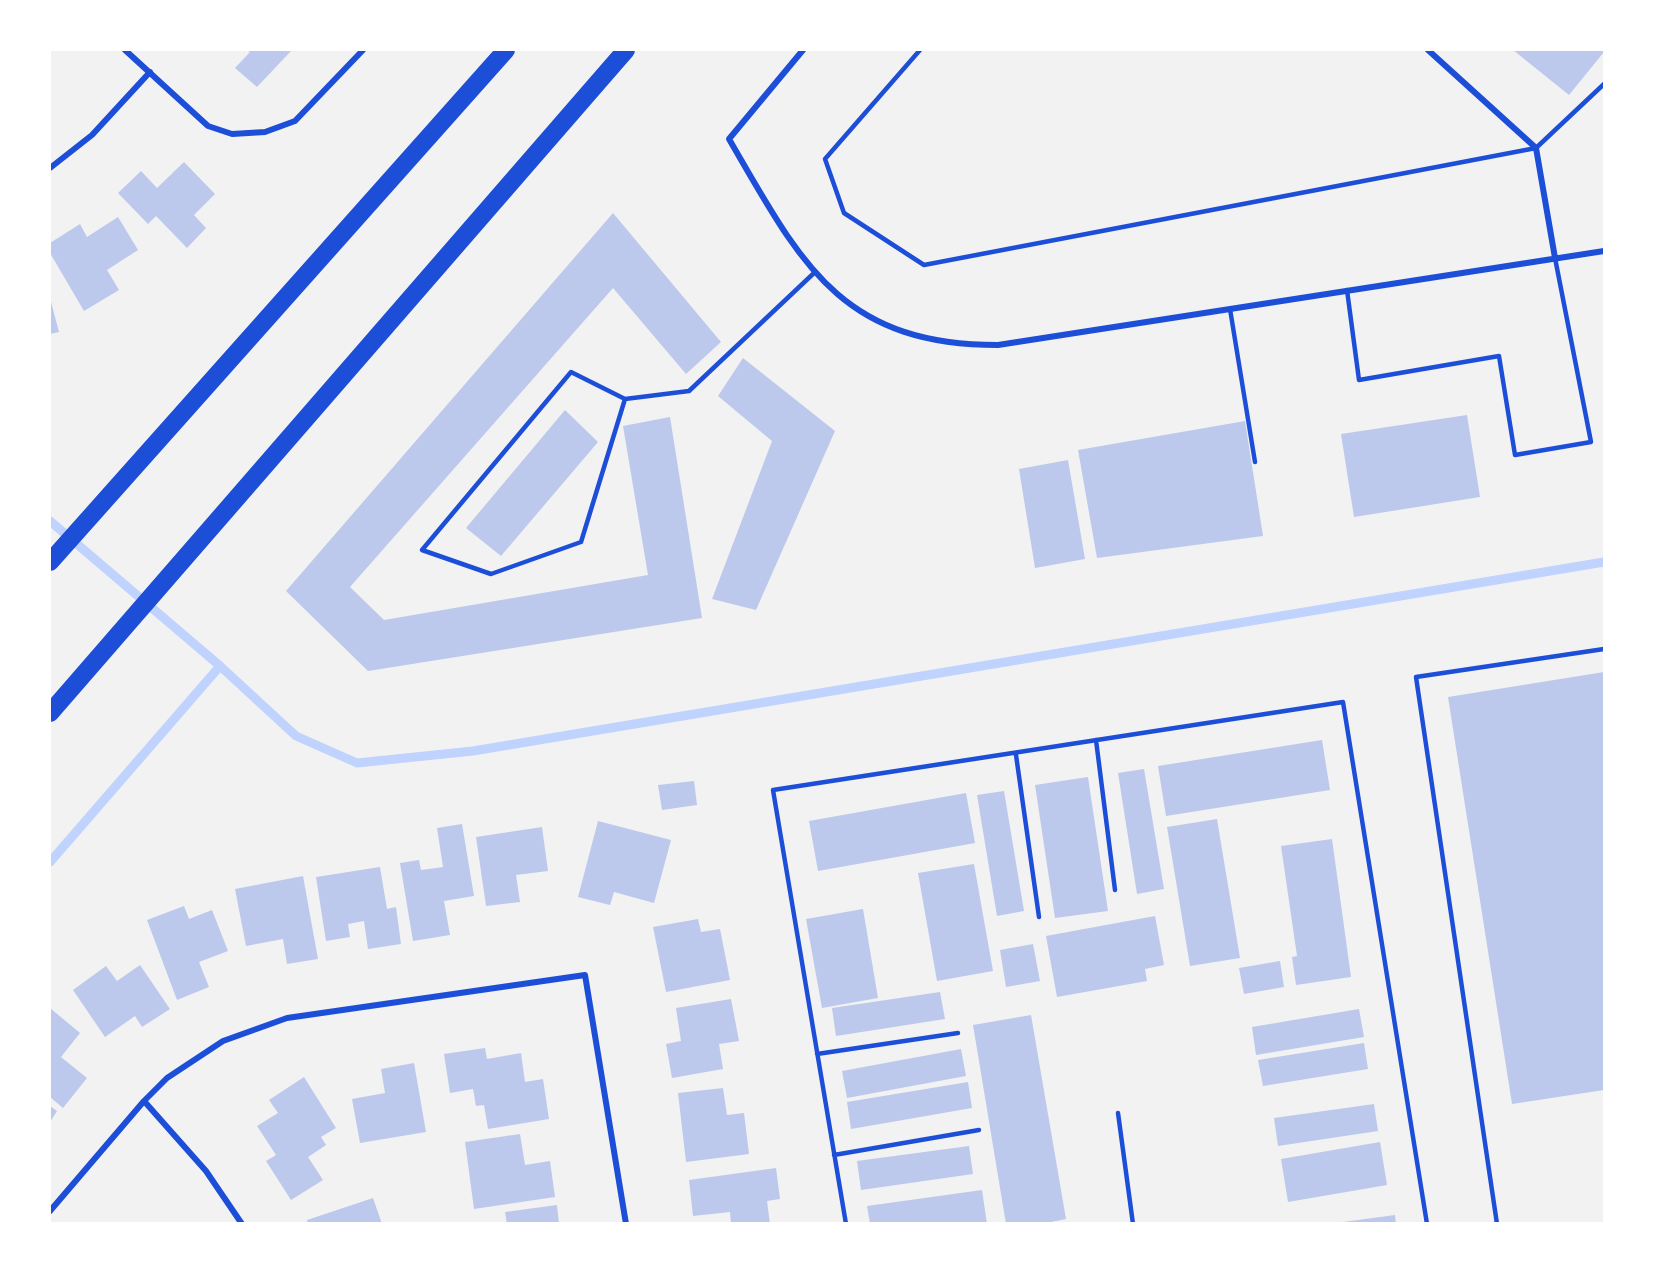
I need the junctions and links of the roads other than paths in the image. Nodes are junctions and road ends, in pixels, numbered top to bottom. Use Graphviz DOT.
graph roads {
  1 [pos="124,50"];
  2 [pos="363,50"];
  3 [pos="506,50"];
  4 [pos="626,50"];
  5 [pos="802,50"];
  6 [pos="920,50"];
  7 [pos="1428,50"];
  8 [pos="150,72"];
  9 [pos="1605,84"];
  10 [pos="1536,148"];
  11 [pos="50,168"];
  12 [pos="1605,251"];
  13 [pos="1555,258"];
  14 [pos="814,273"];
  15 [pos="1347,290"];
  16 [pos="1230,309"];
  17 [pos="625,399"];
  18 [pos="1255,462"];
  19 [pos="50,562"];
  20 [pos="1605,649"];
  21 [pos="50,713"];
  22 [pos="1096,740"];
  23 [pos="1016,755"];
  24 [pos="1114,890"];
  25 [pos="1039,917"];
  26 [pos="958,1033"];
  27 [pos="817,1054"];
  28 [pos="144,1101"];
  29 [pos="1118,1113"];
  30 [pos="979,1130"];
  31 [pos="834,1155"];
  32 [pos="50,1211"];
  33 [pos="242,1224"];
  34 [pos="626,1224"];
  35 [pos="846,1224"];
  36 [pos="1133,1224"];
  37 [pos="1427,1224"];
  38 [pos="1497,1224"];
  1 -- 8 [label="street"];
  2 -- 8 [label="street"];
  3 -- 19 [label="highway"];
  4 -- 21 [label="highway"];
  5 -- 14 [label="street"];
  6 -- 10 [label="lane"];
  7 -- 10 [label="street"];
  8 -- 11 [label="street"];
  9 -- 10 [label="lane"];
  10 -- 13 [label="street"];
  12 -- 13 [label="street"];
  13 -- 15 [label="street"];
  13 -- 15 [label="lane"];
  14 -- 16 [label="street"];
  14 -- 17 [label="lane"];
  15 -- 16 [label="street"];
  16 -- 18 [label="lane"];
  17 -- 17 [label="lane"];
  20 -- 38 [label="lane"];
  22 -- 23 [label="lane"];
  22 -- 24 [label="lane"];
  22 -- 37 [label="lane"];
  23 -- 25 [label="lane"];
  23 -- 27 [label="lane"];
  26 -- 27 [label="lane"];
  27 -- 31 [label="lane"];
  28 -- 32 [label="street"];
  28 -- 33 [label="street"];
  28 -- 34 [label="street"];
  29 -- 36 [label="lane"];
  30 -- 31 [label="lane"];
  31 -- 35 [label="lane"];
}
